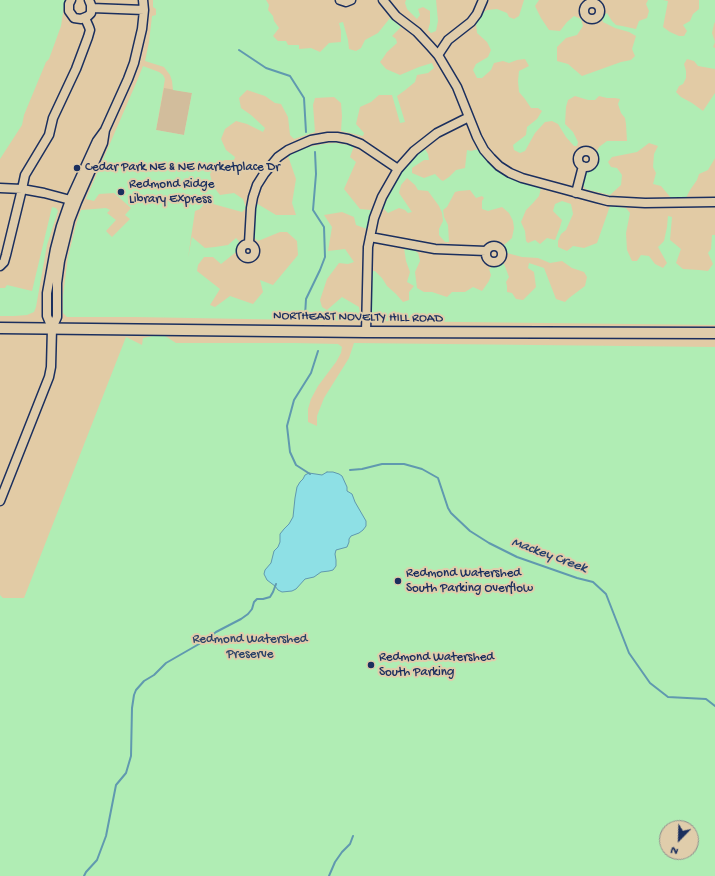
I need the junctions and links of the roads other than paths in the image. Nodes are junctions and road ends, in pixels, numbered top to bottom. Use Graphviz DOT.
graph roads {
  1 [pos="71,0"];
  2 [pos="89,0"];
  3 [pos="143,0"];
  4 [pos="340,0"];
  5 [pos="350,0"];
  6 [pos="383,0"];
  7 [pos="483,0"];
  8 [pos="92,8"];
  9 [pos="144,10"];
  10 [pos="85,18"];
  11 [pos="438,55"];
  12 [pos="469,117"];
  13 [pos="583,166"];
  14 [pos="398,169"];
  15 [pos="0,188"];
  16 [pos="22,189"];
  17 [pos="576,193"];
  18 [pos="73,201"];
  19 [pos="715,202"];
  20 [pos="370,237"];
  21 [pos="249,243"];
  22 [pos="486,252"];
  23 [pos="0,266"];
  24 [pos="0,327"];
  25 [pos="52,328"];
  26 [pos="366,332"];
  27 [pos="715,334"];
  28 [pos="0,501"];
  1 -- 10 [label="street"];
  2 -- 8 [label="street"];
  3 -- 9 [label="street"];
  4 -- 5 [label="street"];
  6 -- 11 [label="street"];
  7 -- 11 [label="street"];
  8 -- 9 [label="street"];
  8 -- 10 [label="street"];
  9 -- 18 [label="street"];
  10 -- 16 [label="street"];
  11 -- 12 [label="street"];
  12 -- 14 [label="street"];
  12 -- 17 [label="street"];
  13 -- 17 [label="street"];
  14 -- 20 [label="street"];
  14 -- 21 [label="street"];
  15 -- 16 [label="street"];
  16 -- 18 [label="street"];
  16 -- 23 [label="street"];
  17 -- 19 [label="street"];
  18 -- 25 [label="street"];
  20 -- 22 [label="street"];
  20 -- 26 [label="street"];
  24 -- 25 [label="main road, NORTHEAST NOVELTY HILL ROAD"];
  25 -- 26 [label="main road, NORTHEAST NOVELTY HILL ROAD"];
  25 -- 28 [label="street"];
  26 -- 27 [label="main road, NORTHEAST NOVELTY HILL ROAD"];
}
